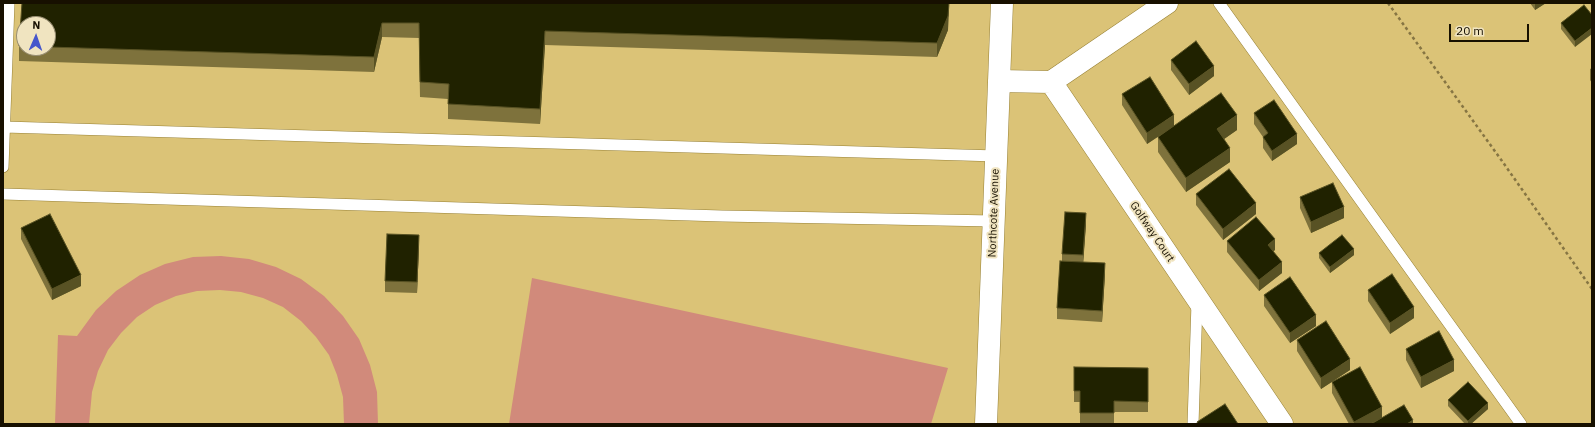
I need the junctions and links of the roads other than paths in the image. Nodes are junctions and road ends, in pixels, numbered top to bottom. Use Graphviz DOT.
graph roads {
  1 [pos="9,3"];
  2 [pos="1002,3"];
  3 [pos="1167,3"];
  4 [pos="1219,3"];
  5 [pos="1000,81"];
  6 [pos="1051,82"];
  7 [pos="4,127"];
  8 [pos="996,156"];
  9 [pos="3,167"];
  10 [pos="3,194"];
  11 [pos="994,221"];
  12 [pos="1197,298"];
  13 [pos="986,424"];
  14 [pos="1193,424"];
  15 [pos="1282,424"];
  16 [pos="1521,424"];
  1 -- 7 [label="lane"];
  2 -- 5 [label="street, Northcote Avenue"];
  3 -- 6 [label="street"];
  4 -- 16 [label="lane"];
  5 -- 6 [label="street"];
  5 -- 8 [label="street, Northcote Avenue"];
  6 -- 12 [label="street, Golfway Court"];
  7 -- 8 [label="lane"];
  7 -- 9 [label="lane"];
  8 -- 11 [label="street, Northcote Avenue"];
  10 -- 11 [label="lane"];
  11 -- 13 [label="street, Northcote Avenue"];
  12 -- 14 [label="lane"];
  12 -- 15 [label="street, Golfway Court"];
}
